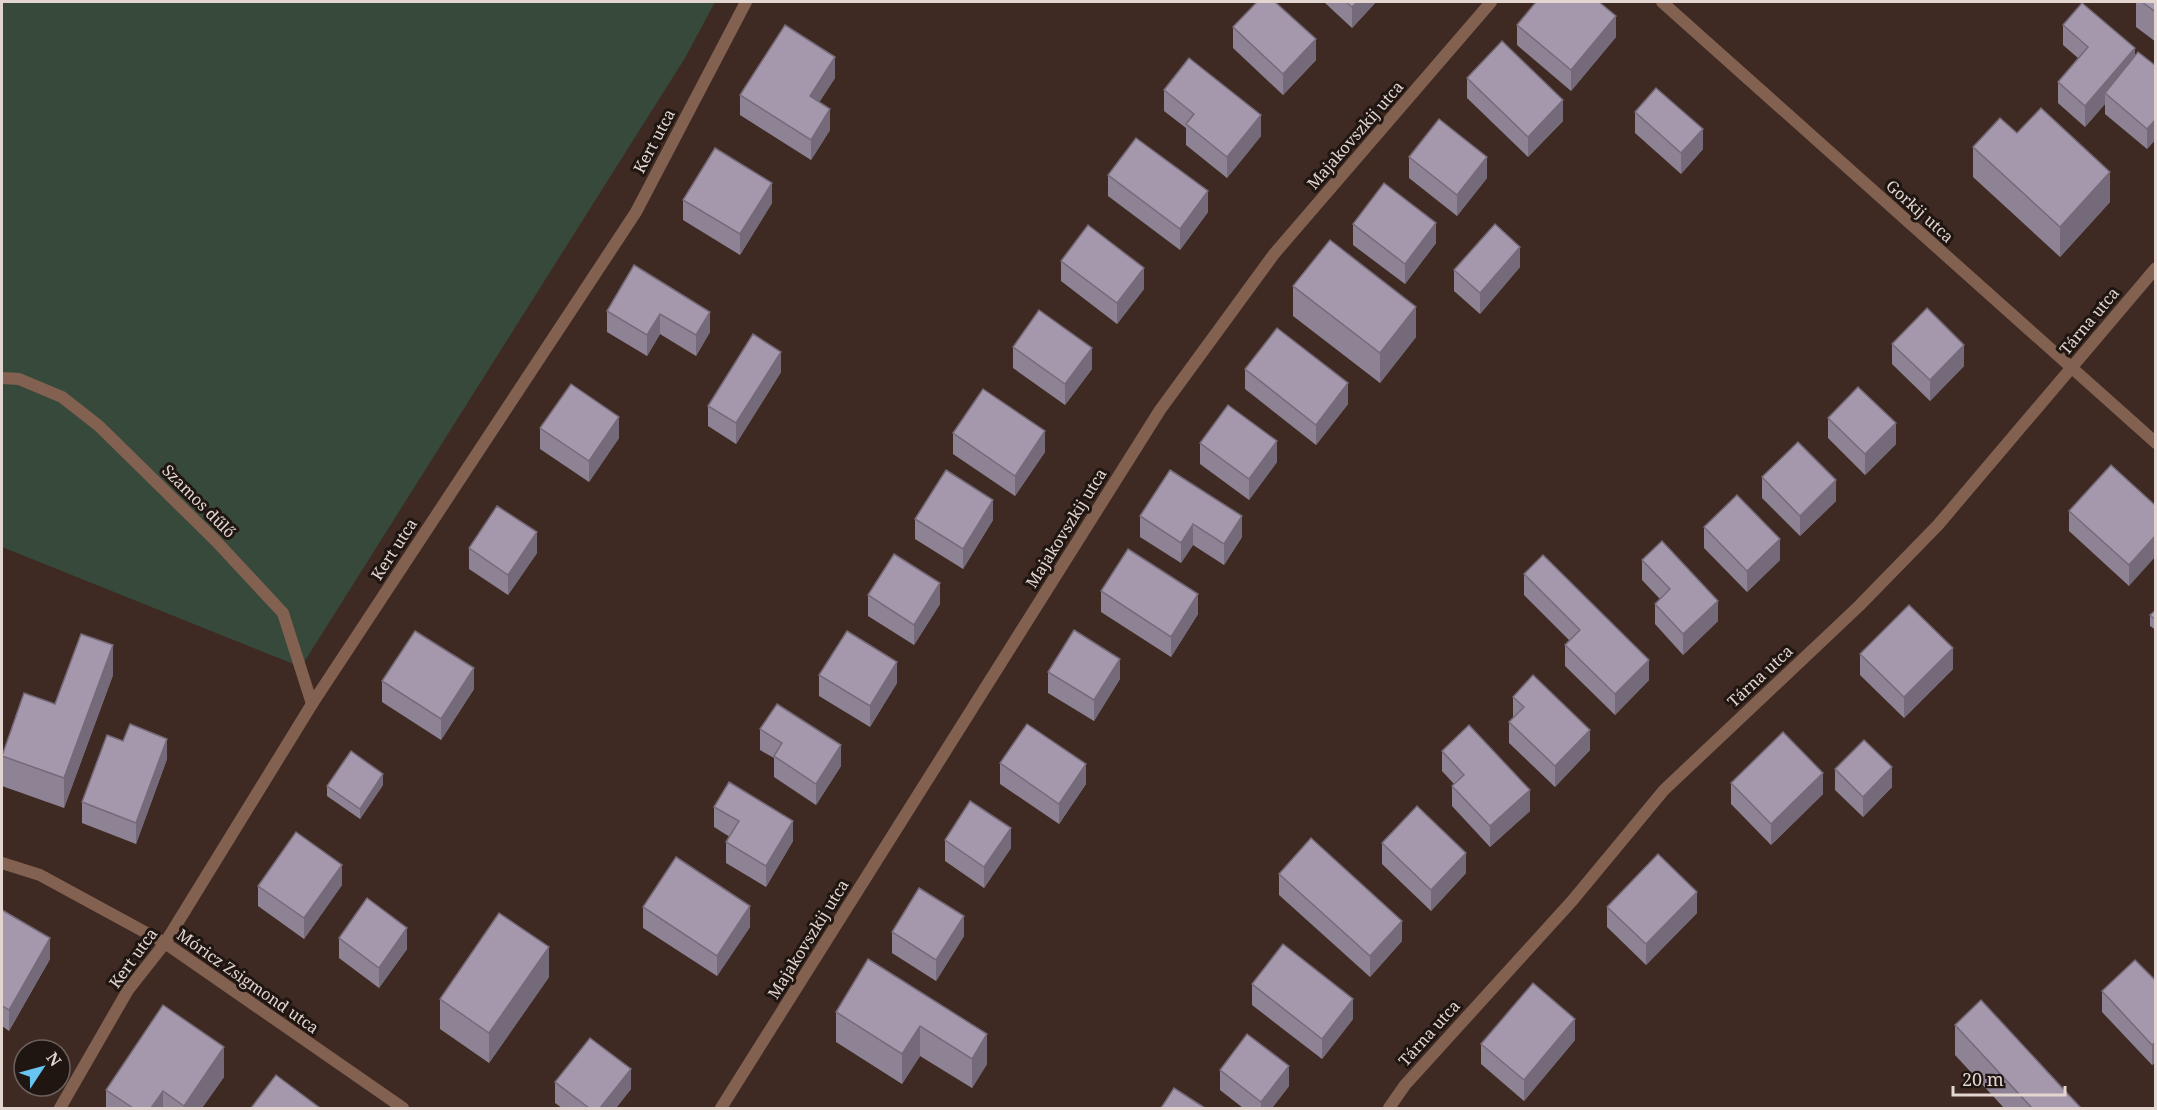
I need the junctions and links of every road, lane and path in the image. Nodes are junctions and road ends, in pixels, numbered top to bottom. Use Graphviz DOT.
graph roads {
  1 [pos="746,2"];
  2 [pos="1491,2"];
  3 [pos="1662,2"];
  4 [pos="2156,268"];
  5 [pos="2070,369"];
  6 [pos="2,378"];
  7 [pos="2156,443"];
  8 [pos="312,704"];
  9 [pos="2,863"];
  10 [pos="165,943"];
  11 [pos="60,1108"];
  12 [pos="403,1108"];
  13 [pos="722,1108"];
  14 [pos="1389,1108"];
  1 -- 8 [label="street, Kert utca"];
  2 -- 13 [label="street, Majakovszkij utca"];
  3 -- 5 [label="street, Gorkij utca"];
  4 -- 5 [label="street, Tárna utca"];
  5 -- 7 [label="street, Gorkij utca"];
  5 -- 14 [label="street, Tárna utca"];
  6 -- 8 [label="street, Szamos dűlő"];
  8 -- 10 [label="street, Kert utca"];
  9 -- 10 [label="street, Móricz Zsigmond utca"];
  10 -- 11 [label="street, Kert utca"];
  10 -- 12 [label="street, Móricz Zsigmond utca"];
}
